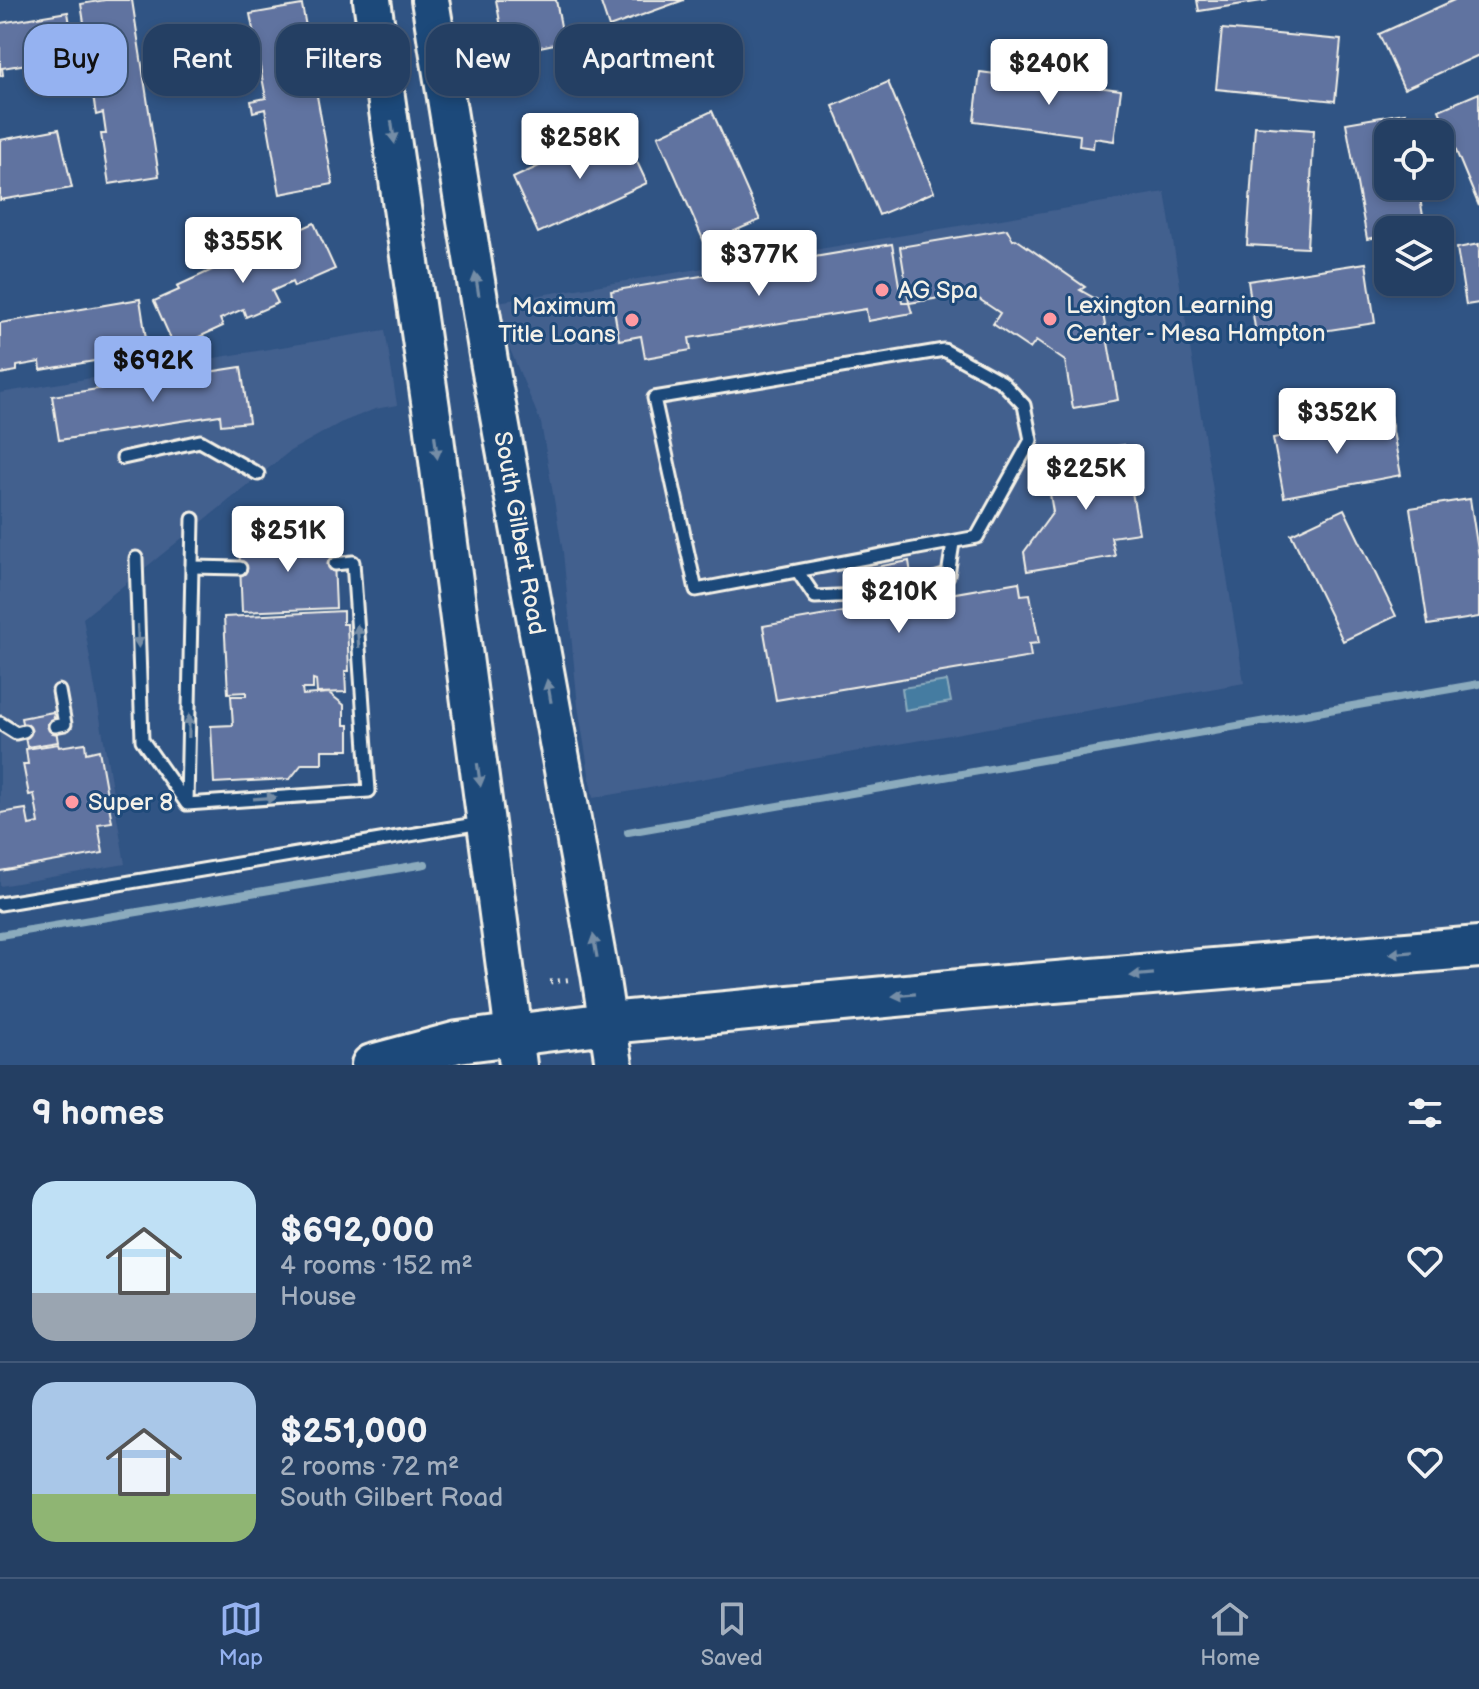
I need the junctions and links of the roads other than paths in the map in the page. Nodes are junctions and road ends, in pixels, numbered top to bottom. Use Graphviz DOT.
graph roads {
  1 [pos="372,0"];
  2 [pos="430,0"];
  3 [pos="123,458"];
  4 [pos="258,474"];
  5 [pos="193,519"];
  6 [pos="953,543"];
  7 [pos="136,558"];
  8 [pos="335,564"];
  9 [pos="192,567"];
  10 [pos="240,568"];
  11 [pos="798,572"];
  12 [pos="913,585"];
  13 [pos="859,595"];
  14 [pos="59,691"];
  15 [pos="0,723"];
  16 [pos="55,726"];
  17 [pos="24,731"];
  18 [pos="187,804"];
  19 [pos="486,822"];
  20 [pos="0,904"];
  21 [pos="1479,947"];
  22 [pos="608,1023"];
  23 [pos="516,1050"];
  24 [pos="372,1065"];
  25 [pos="614,1065"];
  1 -- 19 [label="main road, one-way"];
  22 -- 2 [label="main road, South Gilbert Road, one-way"];
  3 -- 4 [label="lane"];
  5 -- 9 [label="lane"];
  6 -- 11 [label="lane"];
  6 -- 11 [label="lane"];
  6 -- 12 [label="lane"];
  7 -- 18 [label="lane, one-way"];
  18 -- 8 [label="lane, one-way"];
  9 -- 10 [label="lane"];
  18 -- 9 [label="lane, one-way"];
  11 -- 13 [label="lane"];
  14 -- 16 [label="lane"];
  15 -- 17 [label="lane"];
  19 -- 20 [label="lane"];
  19 -- 23 [label="main road"];
  21 -- 22 [label="highway, one-way"];
  22 -- 23 [label="highway"];
  22 -- 25 [label="main road, South Gilbert Road"];
  23 -- 24 [label="highway"];
}
